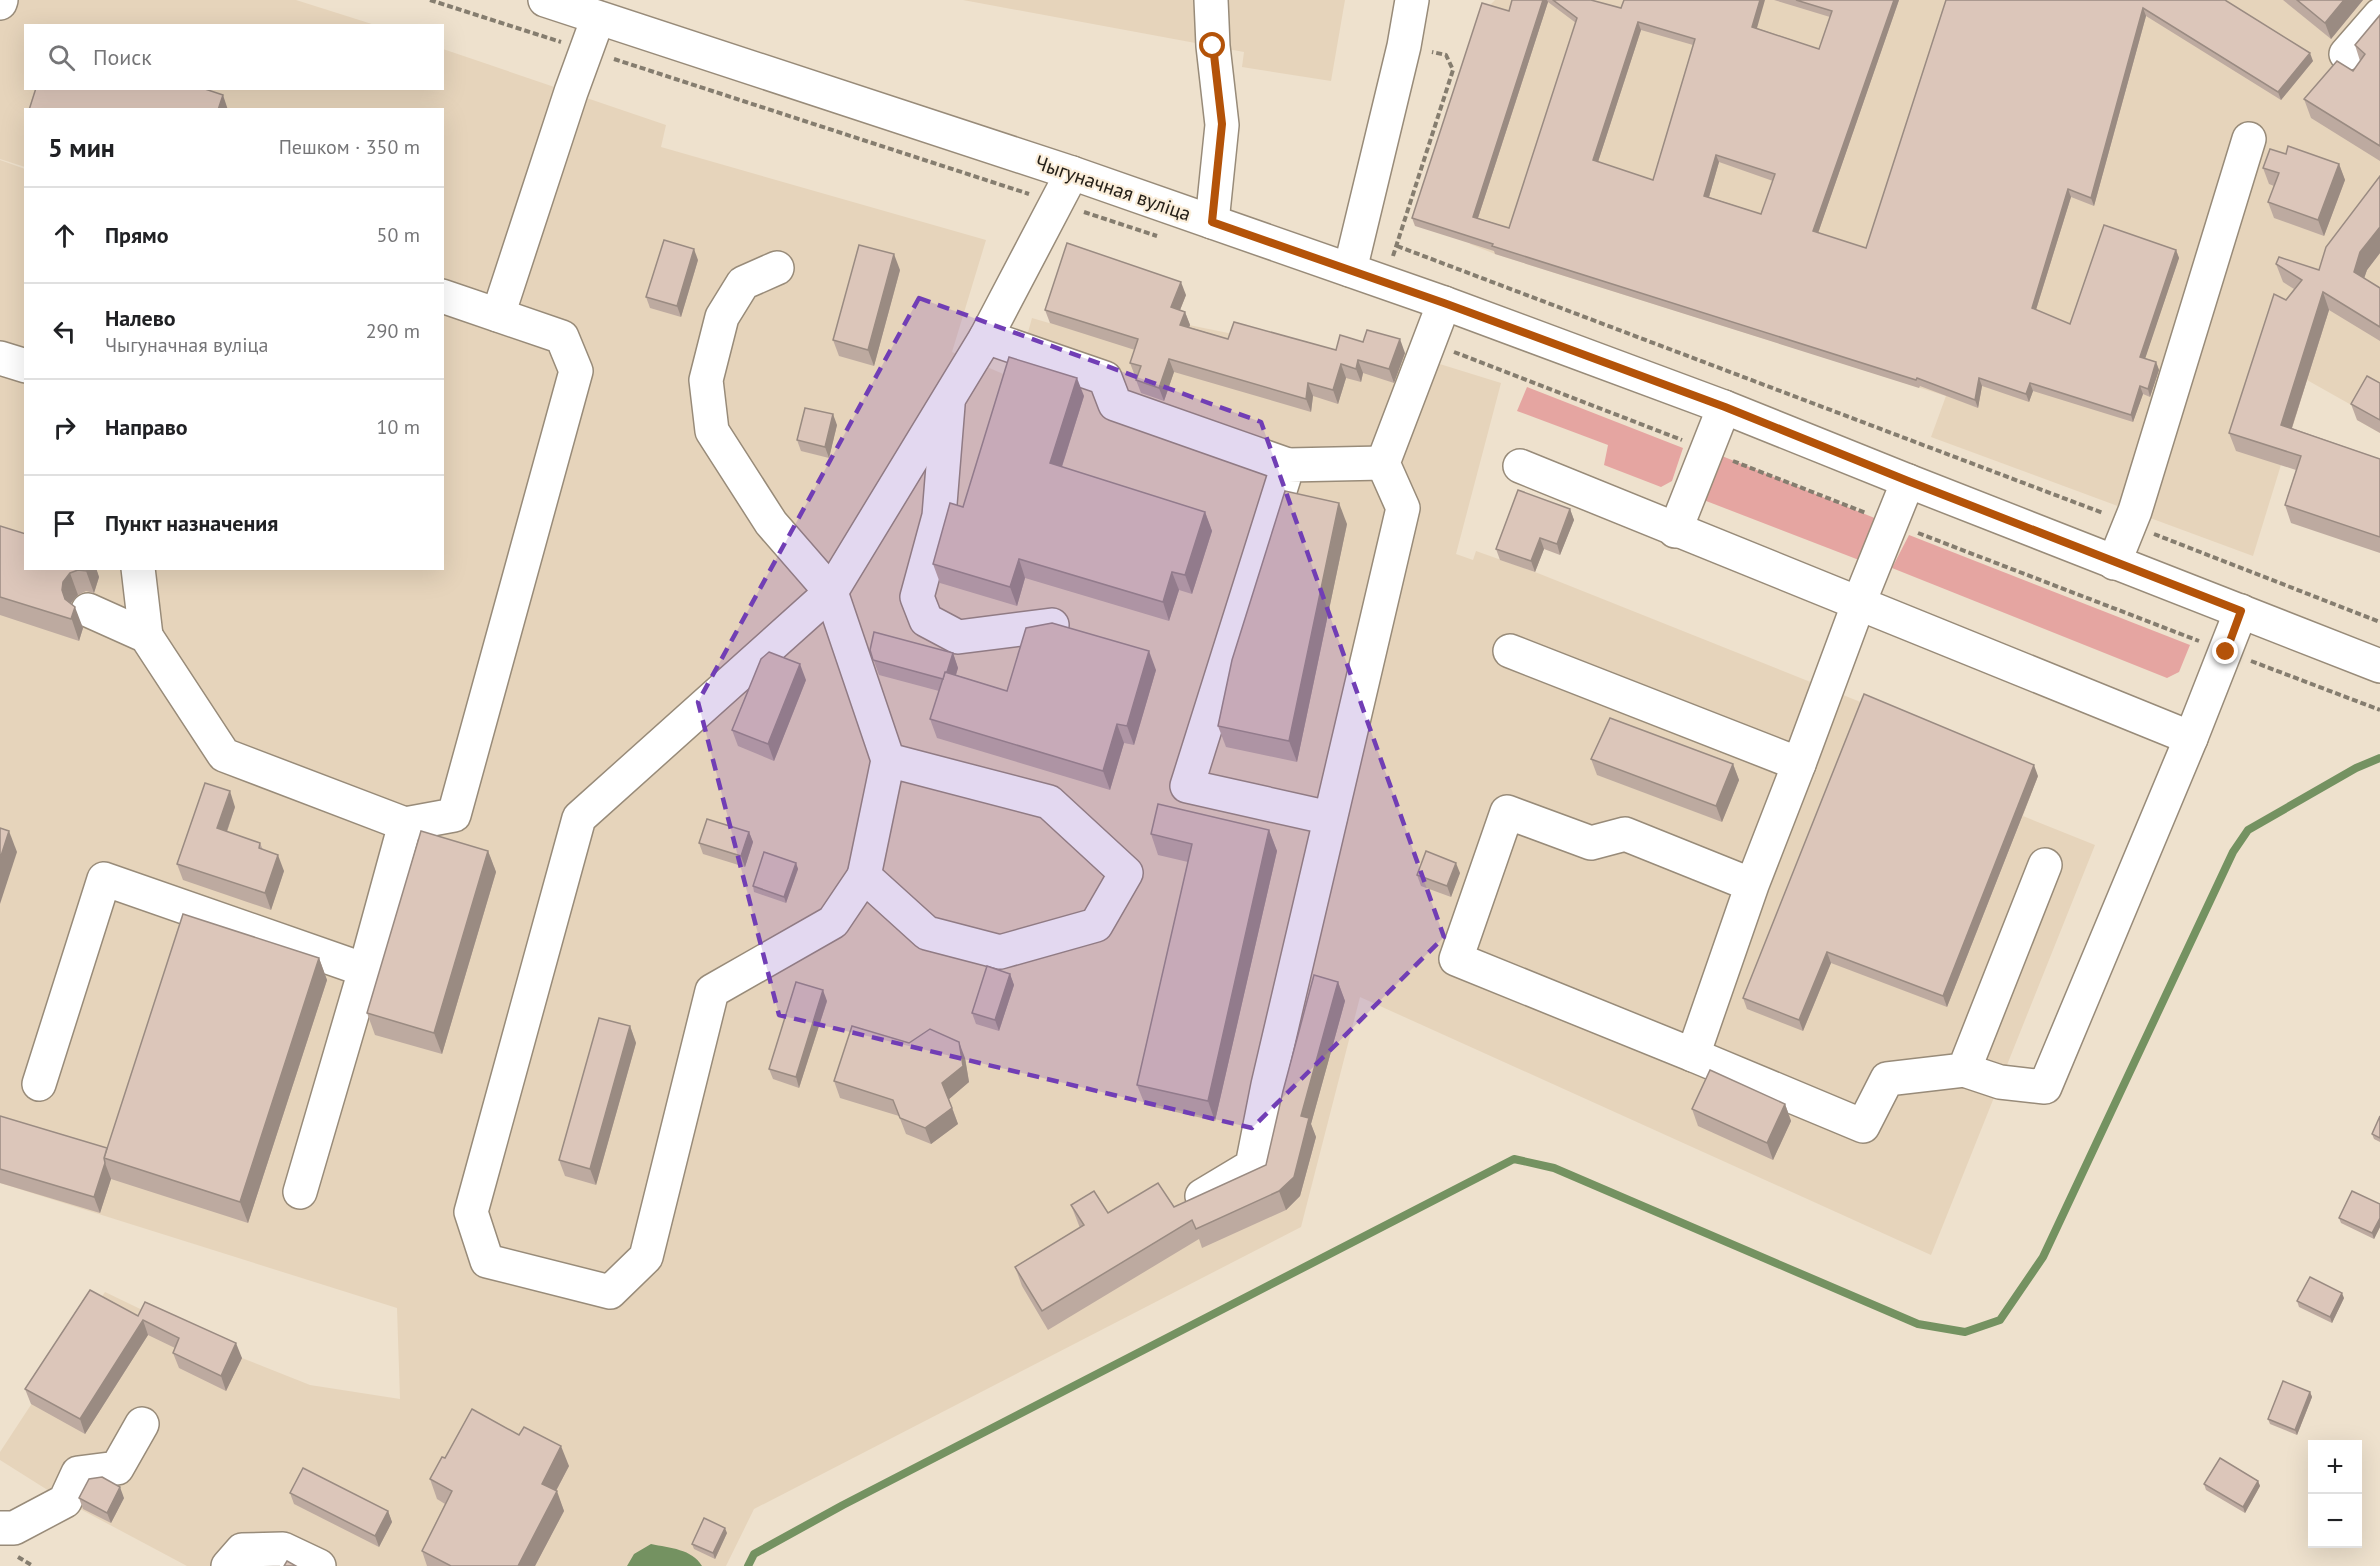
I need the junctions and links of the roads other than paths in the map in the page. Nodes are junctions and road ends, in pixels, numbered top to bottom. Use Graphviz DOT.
graph roads {
  1 [pos="545,0"];
  2 [pos="1211,0"];
  3 [pos="1412,0"];
  4 [pos="2380,15"];
  5 [pos="598,18"];
  6 [pos="2346,54"];
  7 [pos="2249,139"];
  8 [pos="1072,173"];
  9 [pos="1212,222"];
  10 [pos="777,268"];
  11 [pos="1350,270"];
  12 [pos="444,297"];
  13 [pos="1444,303"];
  14 [pos="498,315"];
  15 [pos="986,337"];
  16 [pos="0,358"];
  17 [pos="24,365"];
  18 [pos="948,400"];
  19 [pos="1725,407"];
  20 [pos="1383,463"];
  21 [pos="1288,465"];
  22 [pos="1520,466"];
  23 [pos="1908,481"];
  24 [pos="1675,531"];
  25 [pos="2114,562"];
  26 [pos="138,570"];
  27 [pos="831,591"];
  28 [pos="1858,604"];
  29 [pos="88,610"];
  30 [pos="2241,611"];
  31 [pos="1052,625"];
  32 [pos="146,636"];
  33 [pos="1510,651"];
  34 [pos="2380,666"];
  35 [pos="2191,738"];
  36 [pos="888,760"];
  37 [pos="1799,764"];
  38 [pos="1330,818"];
  39 [pos="405,824"];
  40 [pos="2045,865"];
  41 [pos="864,876"];
  42 [pos="1752,885"];
  43 [pos="365,970"];
  44 [pos="1693,1055"];
  45 [pos="1964,1070"];
  46 [pos="39,1084"];
  47 [pos="300,1192"];
  48 [pos="1202,1196"];
  49 [pos="142,1424"];
  50 [pos="0,1528"];
  51 [pos="228,1566"];
  52 [pos="319,1566"];
  1 -- 5 [label="street, Чыгуначная вуліца"];
  2 -- 9 [label="street"];
  3 -- 11 [label="street"];
  4 -- 6 [label="street"];
  5 -- 8 [label="street, Чыгуначная вуліца"];
  5 -- 14 [label="street"];
  7 -- 25 [label="street"];
  8 -- 9 [label="street, Чыгуначная вуліца"];
  8 -- 15 [label="street"];
  9 -- 11 [label="street, Чыгуначная вуліца"];
  10 -- 27 [label="street"];
  11 -- 13 [label="street, Чыгуначная вуліца"];
  12 -- 14 [label="street"];
  13 -- 19 [label="street, Чыгуначная вуліца"];
  13 -- 20 [label="street"];
  14 -- 39 [label="street"];
  15 -- 18 [label="street"];
  15 -- 21 [label="street"];
  16 -- 17 [label="street"];
  18 -- 27 [label="street"];
  18 -- 31 [label="street"];
  19 -- 23 [label="street, Чыгуначная вуліца"];
  19 -- 24 [label="street"];
  20 -- 21 [label="street"];
  20 -- 38 [label="street"];
  21 -- 38 [label="street"];
  22 -- 24 [label="street"];
  23 -- 25 [label="street, Чыгуначная вуліца"];
  23 -- 28 [label="street"];
  24 -- 28 [label="street"];
  25 -- 30 [label="street, Чыгуначная вуліца"];
  26 -- 32 [label="street"];
  27 -- 36 [label="street"];
  27 -- 41 [label="street"];
  28 -- 35 [label="street"];
  28 -- 37 [label="street"];
  29 -- 32 [label="street"];
  30 -- 34 [label="street, Чыгуначная вуліца"];
  30 -- 35 [label="street"];
  32 -- 39 [label="street"];
  33 -- 37 [label="street"];
  35 -- 45 [label="street"];
  36 -- 41 [label="street"];
  36 -- 41 [label="street"];
  37 -- 42 [label="street"];
  38 -- 48 [label="street"];
  39 -- 43 [label="street"];
  40 -- 45 [label="street"];
  42 -- 44 [label="street"];
  42 -- 44 [label="street"];
  43 -- 46 [label="street"];
  43 -- 47 [label="street"];
  44 -- 45 [label="street"];
  49 -- 50 [label="street"];
  51 -- 52 [label="street"];
}
